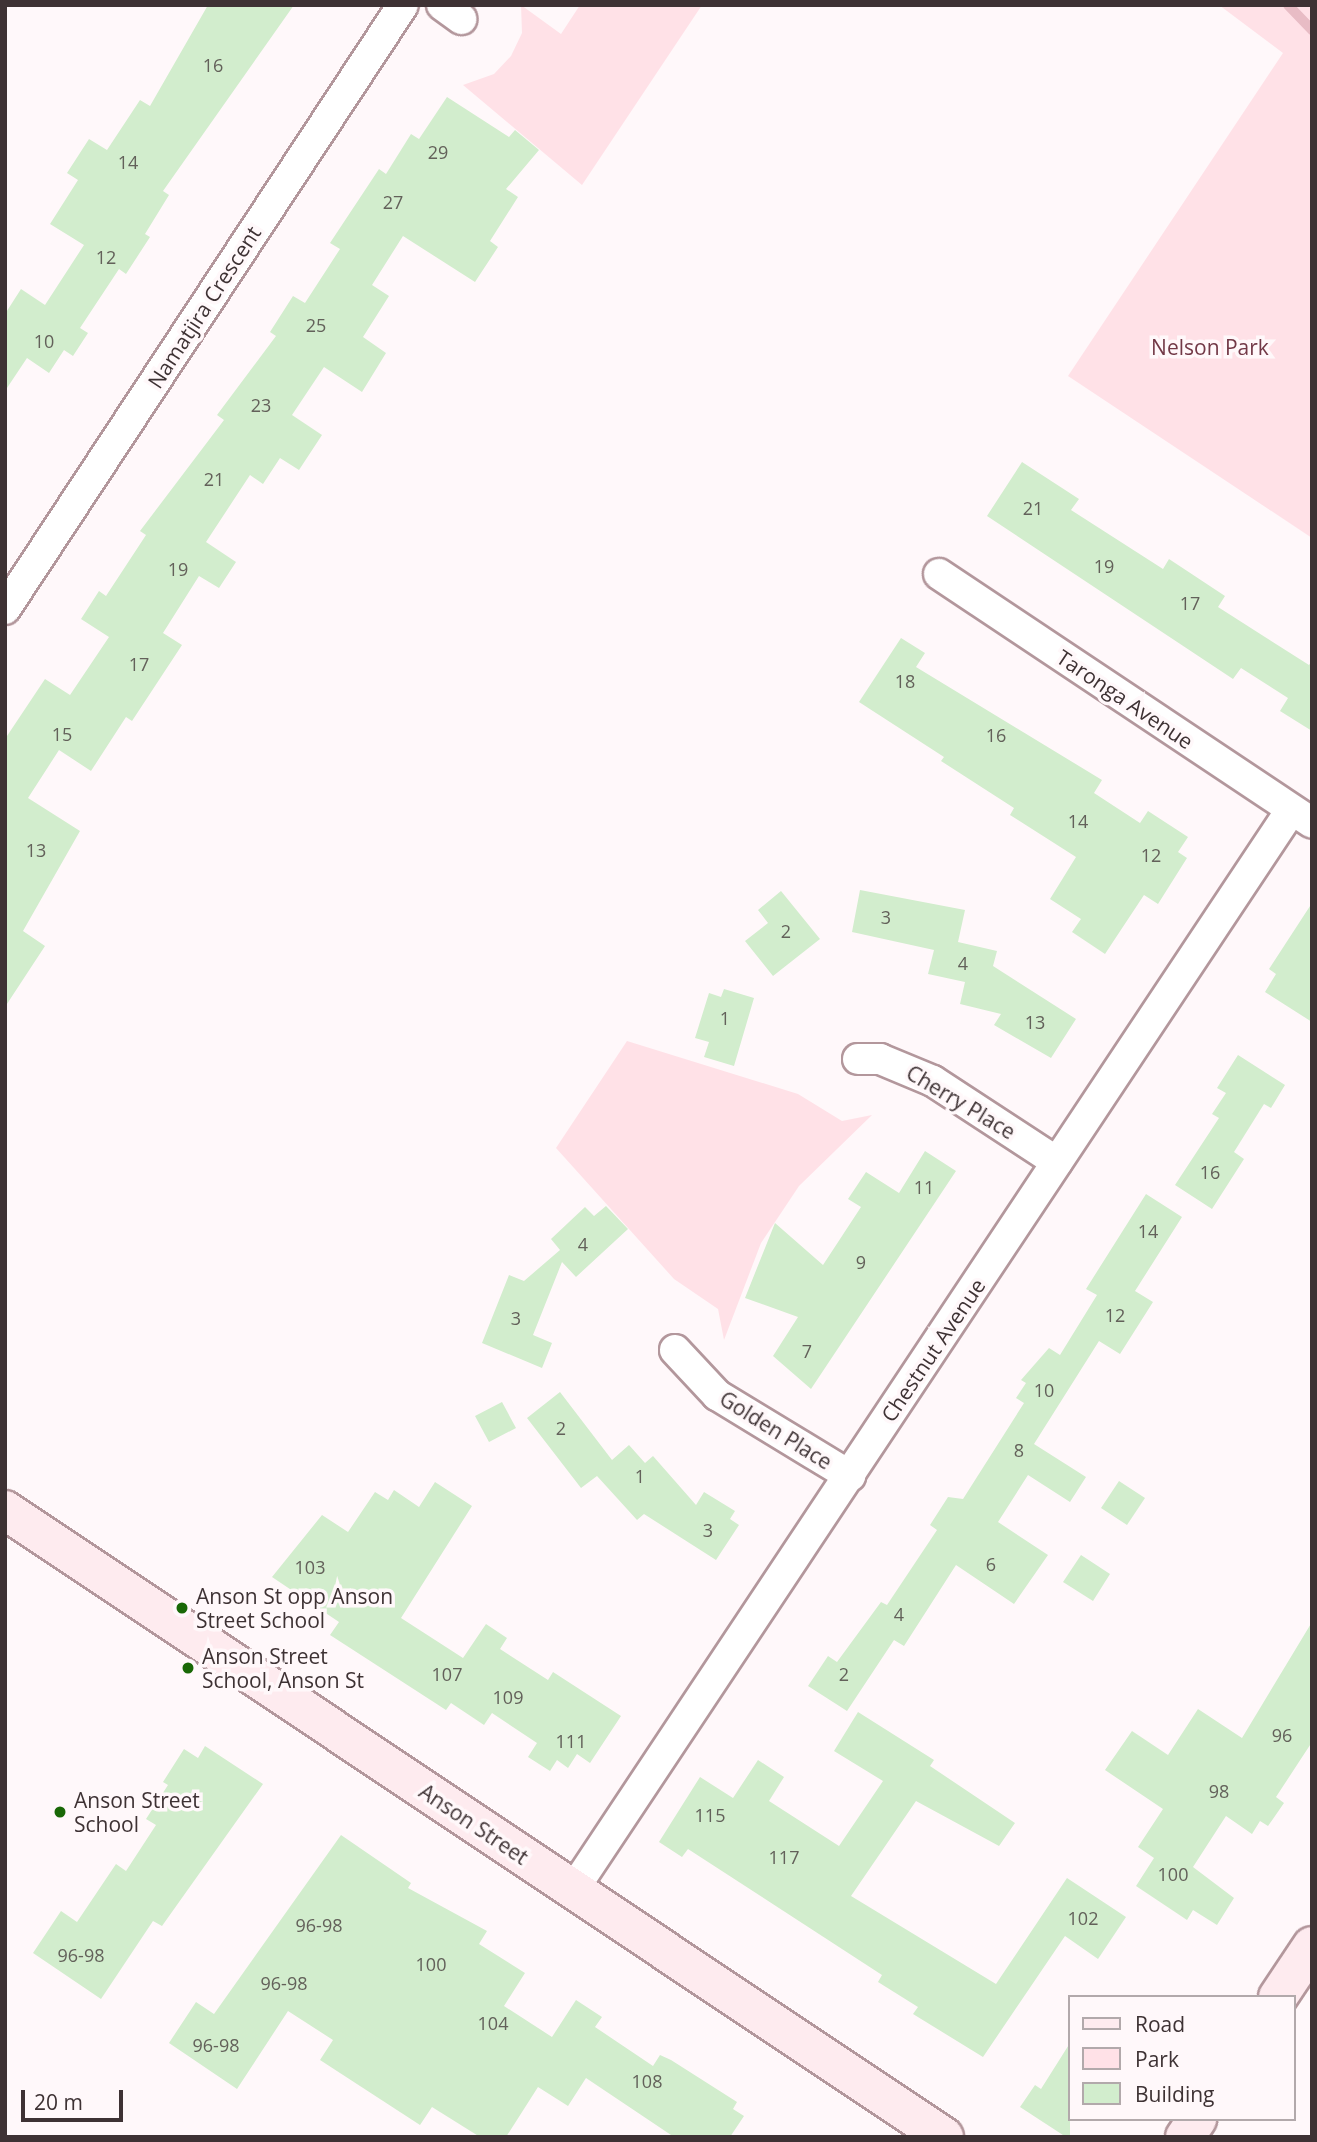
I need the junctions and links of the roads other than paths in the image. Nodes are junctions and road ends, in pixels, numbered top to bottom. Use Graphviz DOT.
graph roads {
  1 [pos="403,5"];
  2 [pos="939,574"];
  3 [pos="5,609"];
  4 [pos="1302,816"];
  5 [pos="858,1059"];
  6 [pos="1057,1162"];
  7 [pos="675,1350"];
  8 [pos="849,1476"];
  9 [pos="5,1510"];
  10 [pos="573,1890"];
  11 [pos="1312,1946"];
  12 [pos="1279,1995"];
  13 [pos="1195,2121"];
  14 [pos="944,2137"];
  15 [pos="1185,2137"];
  1 -- 3 [label="street, Namatjira Crescent"];
  2 -- 4 [label="street, Taronga Avenue"];
  4 -- 6 [label="street, Chestnut Avenue"];
  5 -- 6 [label="street, Cherry Place"];
  6 -- 8 [label="street, Chestnut Avenue"];
  7 -- 8 [label="street, Golden Place"];
  8 -- 10 [label="street, Chestnut Avenue"];
  9 -- 10 [label="street, Anson Street"];
  10 -- 14 [label="street, Anson Street"];
  11 -- 12 [label="street"];
  13 -- 15 [label="street"];
}
